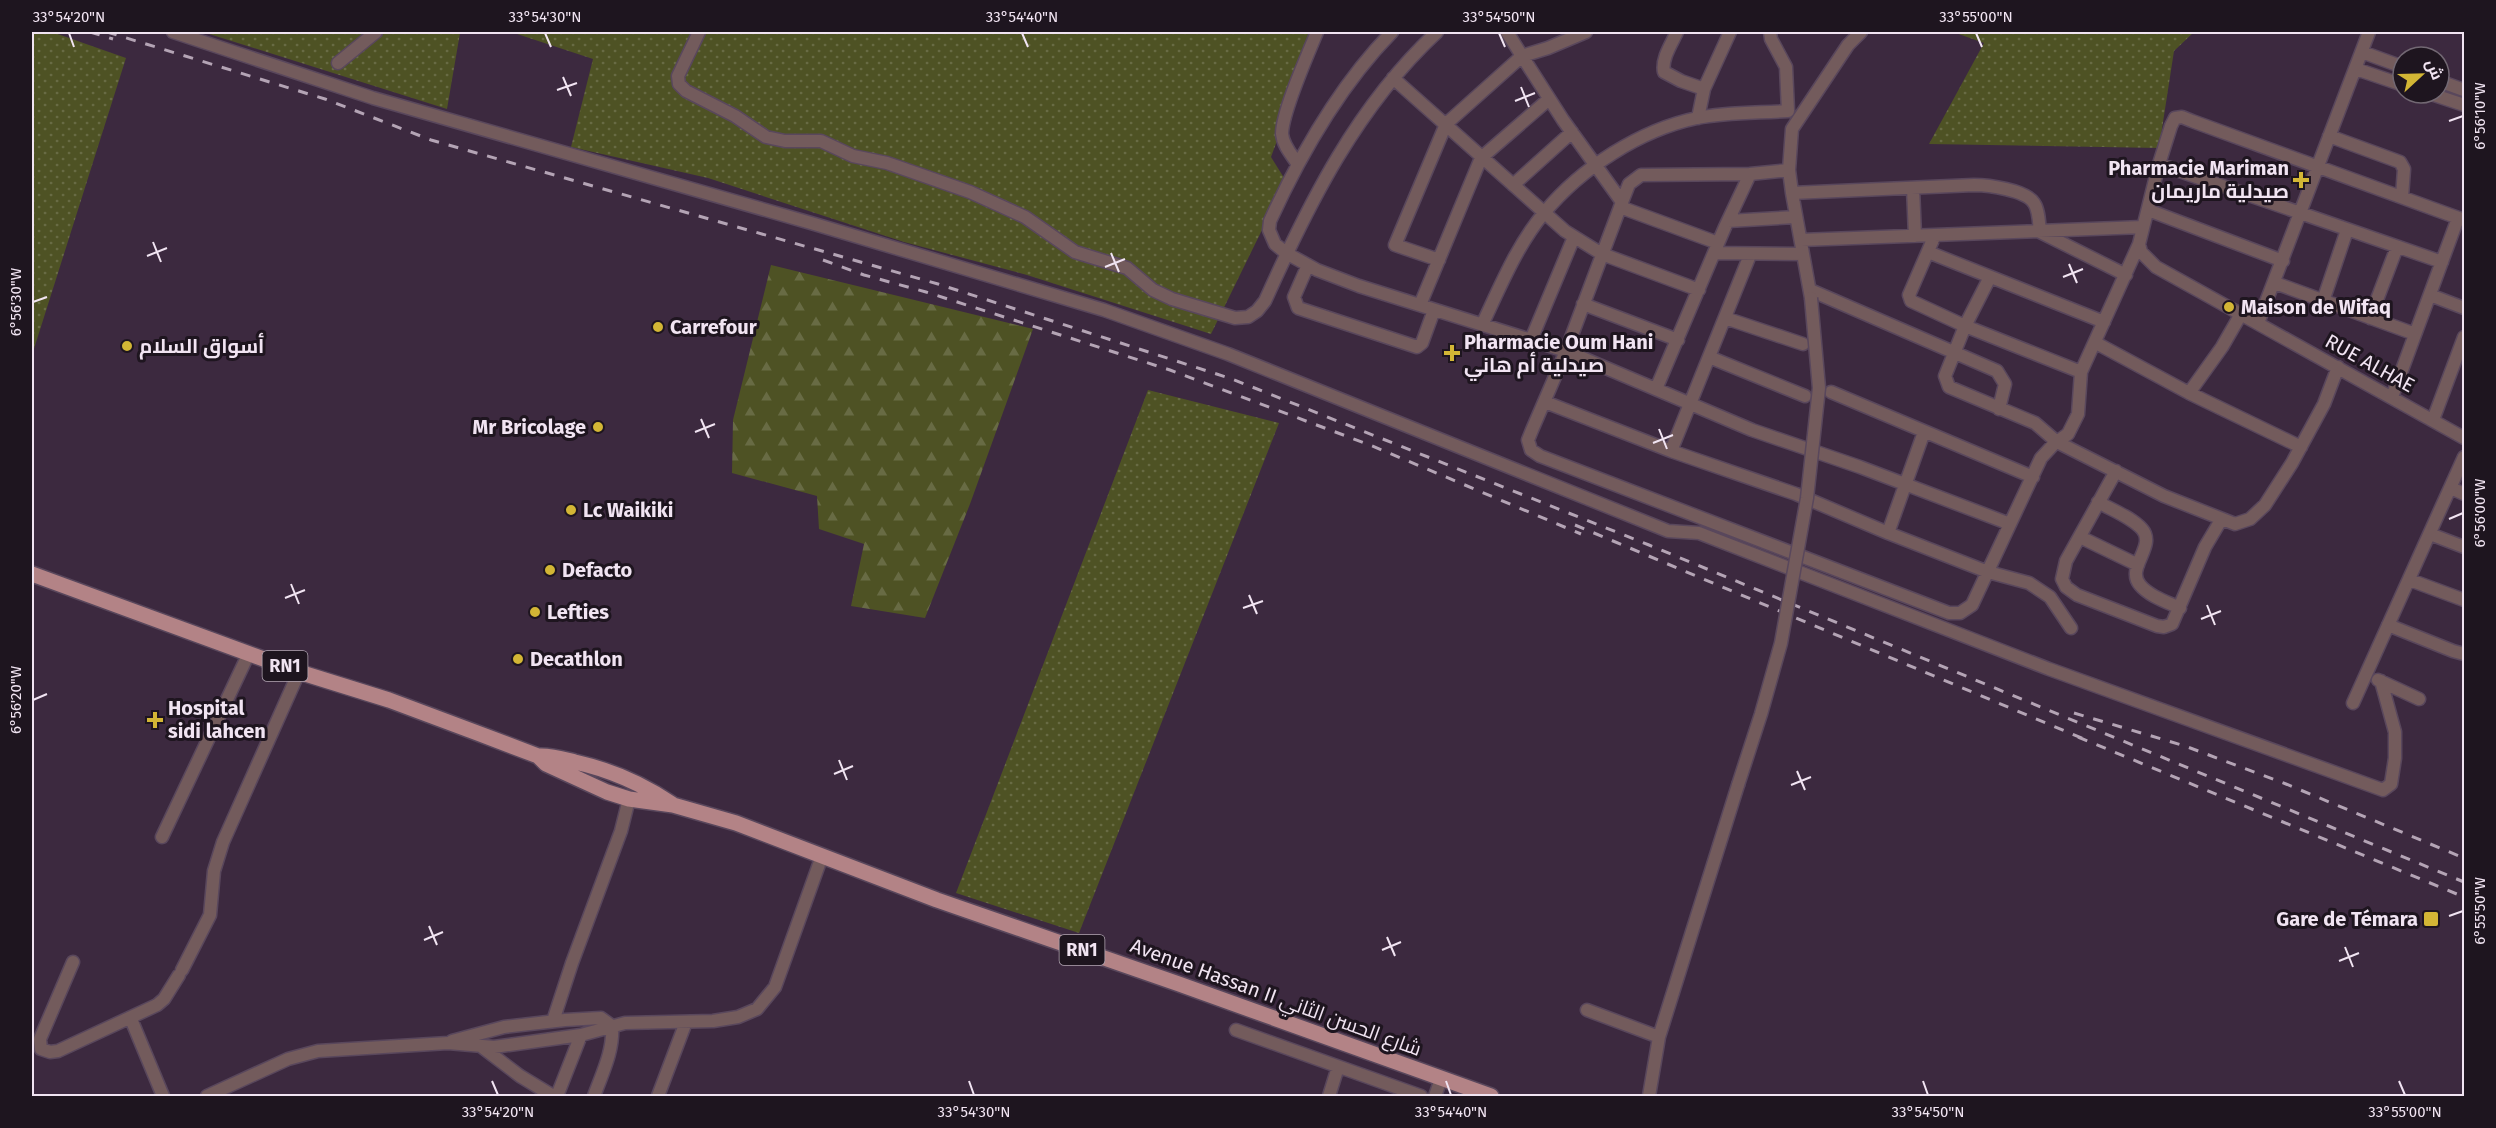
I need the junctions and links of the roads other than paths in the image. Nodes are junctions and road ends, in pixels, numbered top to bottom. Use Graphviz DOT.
graph roads {
  1 [pos="173,32"];
  2 [pos="376,32"];
  3 [pos="699,32"];
  4 [pos="1317,32"];
  5 [pos="1392,32"];
  6 [pos="1437,32"];
  7 [pos="1507,32"];
  8 [pos="1586,32"];
  9 [pos="1677,32"];
  10 [pos="1730,32"];
  11 [pos="1770,32"];
  12 [pos="1861,32"];
  13 [pos="2369,32"];
  14 [pos="2362,52"];
  15 [pos="1522,56"];
  16 [pos="338,63"];
  17 [pos="2391,63"];
  18 [pos="2356,69"];
  19 [pos="1392,78"];
  20 [pos="2391,81"];
  21 [pos="1704,88"];
  22 [pos="1549,99"];
  23 [pos="1698,117"];
  24 [pos="1446,124"];
  25 [pos="1572,132"];
  26 [pos="2329,136"];
  27 [pos="1481,158"];
  28 [pos="1297,163"];
  29 [pos="2159,164"];
  30 [pos="1595,166"];
  31 [pos="2317,166"];
  32 [pos="1789,170"];
  33 [pos="1750,174"];
  34 [pos="1513,186"];
  35 [pos="1913,188"];
  36 [pos="1792,193"];
  37 [pos="2402,197"];
  38 [pos="1621,205"];
  39 [pos="2148,210"];
  40 [pos="1543,213"];
  41 [pos="2301,214"];
  42 [pos="1795,217"];
  43 [pos="2461,219"];
  44 [pos="1728,221"];
  45 [pos="2143,227"];
  46 [pos="2347,230"];
  47 [pos="2040,232"];
  48 [pos="1935,235"];
  49 [pos="1915,236"];
  50 [pos="1574,237"];
  51 [pos="1801,240"];
  52 [pos="2139,244"];
  53 [pos="2397,247"];
  54 [pos="1716,248"];
  55 [pos="1928,252"];
  56 [pos="1286,253"];
  57 [pos="1602,254"];
  58 [pos="1803,254"];
  59 [pos="1750,255"];
  60 [pos="1439,260"];
  61 [pos="2283,261"];
  62 [pos="2442,262"];
  63 [pos="1308,265"];
  64 [pos="2126,275"];
  65 [pos="1990,277"];
  66 [pos="2275,283"];
  67 [pos="1699,290"];
  68 [pos="1810,294"];
  69 [pos="2430,295"];
  70 [pos="2323,301"];
  71 [pos="1583,304"];
  72 [pos="1420,306"];
  73 [pos="2464,308"];
  74 [pos="1434,310"];
  75 [pos="2241,314"];
  76 [pos="1725,318"];
  77 [pos="2370,318"];
  78 [pos="2104,322"];
  79 [pos="2259,323"];
  80 [pos="1482,325"];
  81 [pos="1965,326"];
  82 [pos="2415,334"];
  83 [pos="2464,337"];
  84 [pos="1531,340"];
  85 [pos="1678,340"];
  86 [pos="2096,343"];
  87 [pos="1803,344"];
  88 [pos="1566,351"];
  89 [pos="1954,353"];
  90 [pos="1709,357"];
  91 [pos="2338,367"];
  92 [pos="2081,372"];
  93 [pos="1656,389"];
  94 [pos="1831,392"];
  95 [pos="2189,393"];
  96 [pos="1805,396"];
  97 [pos="2392,397"];
  98 [pos="1545,402"];
  99 [pos="1690,404"];
  100 [pos="1999,409"];
  101 [pos="2433,420"];
  102 [pos="1924,432"];
  103 [pos="2464,438"];
  104 [pos="2057,442"];
  105 [pos="2301,447"];
  106 [pos="1671,451"];
  107 [pos="2464,457"];
  108 [pos="2116,471"];
  109 [pos="2033,477"];
  110 [pos="1904,485"];
  111 [pos="2451,488"];
  112 [pos="2464,494"];
  113 [pos="2098,502"];
  114 [pos="2221,520"];
  115 [pos="2010,524"];
  116 [pos="1887,533"];
  117 [pos="2430,534"];
  118 [pos="2080,537"];
  119 [pos="2464,547"];
  120 [pos="2138,566"];
  121 [pos="1988,572"];
  122 [pos="32,574"];
  123 [pos="2410,580"];
  124 [pos="2464,600"];
  125 [pos="2180,608"];
  126 [pos="2388,625"];
  127 [pos="2071,628"];
  128 [pos="249,653"];
  129 [pos="2464,654"];
  130 [pos="299,672"];
  131 [pos="2366,674"];
  132 [pos="2381,681"];
  133 [pos="2419,699"];
  134 [pos="2353,703"];
  135 [pos="538,756"];
  136 [pos="596,766"];
  137 [pos="588,782"];
  138 [pos="636,782"];
  139 [pos="629,799"];
  140 [pos="673,805"];
  141 [pos="162,837"];
  142 [pos="822,856"];
  143 [pos="73,962"];
  144 [pos="1587,1010"];
  145 [pos="132,1019"];
  146 [pos="553,1021"];
  147 [pos="686,1022"];
  148 [pos="612,1026"];
  149 [pos="1236,1030"];
  150 [pos="581,1035"];
  151 [pos="1659,1036"];
  152 [pos="1333,1040"];
  153 [pos="448,1043"];
  154 [pos="482,1047"];
  155 [pos="1325,1062"];
  156 [pos="1338,1067"];
  157 [pos="1441,1079"];
  158 [pos="163,1096"];
  159 [pos="207,1096"];
  160 [pos="555,1096"];
  161 [pos="594,1096"];
  162 [pos="658,1096"];
  163 [pos="1329,1096"];
  164 [pos="1421,1096"];
  165 [pos="1435,1096"];
  166 [pos="1491,1096"];
  167 [pos="1649,1096"];
  1 -- 132 [label="street"];
  2 -- 16 [label="street"];
  3 -- 56 [label="street"];
  4 -- 28 [label="street"];
  5 -- 28 [label="street"];
  6 -- 19 [label="street"];
  7 -- 15 [label="street"];
  8 -- 15 [label="street"];
  9 -- 21 [label="street"];
  10 -- 21 [label="street"];
  11 -- 23 [label="street"];
  12 -- 32 [label="street"];
  13 -- 14 [label="street"];
  14 -- 17 [label="street"];
  14 -- 18 [label="street"];
  15 -- 22 [label="street"];
  15 -- 24 [label="street"];
  18 -- 20 [label="street"];
  18 -- 26 [label="street"];
  19 -- 24 [label="street"];
  19 -- 56 [label="street"];
  21 -- 23 [label="street"];
  22 -- 25 [label="street"];
  22 -- 27 [label="street"];
  23 -- 30 [label="street"];
  24 -- 27 [label="street"];
  24 -- 60 [label="street"];
  25 -- 30 [label="street"];
  25 -- 34 [label="street"];
  26 -- 31 [label="street"];
  26 -- 37 [label="street"];
  27 -- 34 [label="street"];
  27 -- 60 [label="street"];
  28 -- 56 [label="street"];
  29 -- 31 [label="street"];
  29 -- 39 [label="street"];
  29 -- 41 [label="street"];
  30 -- 38 [label="street"];
  30 -- 40 [label="street"];
  31 -- 37 [label="street"];
  31 -- 41 [label="street"];
  32 -- 33 [label="street"];
  32 -- 36 [label="street"];
  33 -- 38 [label="street"];
  33 -- 44 [label="street"];
  34 -- 40 [label="street"];
  35 -- 36 [label="street"];
  35 -- 47 [label="street"];
  35 -- 49 [label="street"];
  36 -- 42 [label="street"];
  37 -- 43 [label="street"];
  38 -- 54 [label="street"];
  38 -- 57 [label="street"];
  39 -- 45 [label="street"];
  39 -- 61 [label="street"];
  40 -- 50 [label="street"];
  40 -- 80 [label="street"];
  41 -- 46 [label="street"];
  41 -- 61 [label="street"];
  42 -- 44 [label="street"];
  42 -- 51 [label="street"];
  43 -- 62 [label="street"];
  44 -- 54 [label="street"];
  45 -- 47 [label="street"];
  45 -- 52 [label="street"];
  46 -- 53 [label="street"];
  46 -- 70 [label="street"];
  47 -- 48 [label="street"];
  47 -- 64 [label="street"];
  48 -- 49 [label="street"];
  48 -- 55 [label="street"];
  49 -- 51 [label="street"];
  50 -- 57 [label="street"];
  50 -- 84 [label="street"];
  51 -- 58 [label="street"];
  52 -- 64 [label="street"];
  52 -- 75 [label="street, RUE ALHAE"];
  53 -- 62 [label="street"];
  53 -- 77 [label="street"];
  54 -- 59 [label="street"];
  54 -- 67 [label="street"];
  55 -- 65 [label="street"];
  55 -- 81 [label="street"];
  56 -- 63 [label="street"];
  57 -- 67 [label="street"];
  57 -- 71 [label="street"];
  58 -- 59 [label="street"];
  58 -- 68 [label="street"];
  59 -- 76 [label="street"];
  60 -- 72 [label="street"];
  61 -- 66 [label="street"];
  62 -- 69 [label="street"];
  63 -- 72 [label="street"];
  63 -- 74 [label="street"];
  64 -- 78 [label="street"];
  65 -- 78 [label="street"];
  65 -- 81 [label="street"];
  66 -- 70 [label="street"];
  66 -- 79 [label="street"];
  67 -- 85 [label="street"];
  68 -- 89 [label="street"];
  68 -- 151 [label="street, bridge"];
  69 -- 73 [label="street"];
  69 -- 82 [label="street"];
  70 -- 77 [label="street"];
  71 -- 85 [label="street"];
  71 -- 88 [label="street"];
  72 -- 74 [label="street"];
  74 -- 80 [label="street"];
  75 -- 79 [label="street, RUE ALHAE"];
  75 -- 95 [label="street"];
  76 -- 87 [label="street"];
  76 -- 90 [label="street"];
  77 -- 82 [label="street"];
  78 -- 86 [label="street"];
  79 -- 91 [label="street, RUE ALHAE"];
  80 -- 84 [label="street"];
  81 -- 89 [label="street"];
  81 -- 92 [label="street"];
  82 -- 97 [label="street"];
  83 -- 101 [label="street"];
  84 -- 88 [label="street"];
  85 -- 93 [label="street"];
  86 -- 92 [label="street"];
  86 -- 95 [label="street"];
  88 -- 93 [label="street"];
  88 -- 98 [label="street"];
  89 -- 100 [label="street"];
  89 -- 100 [label="street"];
  90 -- 96 [label="street"];
  90 -- 99 [label="street"];
  91 -- 97 [label="street, RUE ALHAE"];
  91 -- 105 [label="street"];
  92 -- 104 [label="street"];
  93 -- 99 [label="street"];
  94 -- 102 [label="street"];
  95 -- 105 [label="street"];
  97 -- 101 [label="street, RUE ALHAE"];
  98 -- 106 [label="street"];
  98 -- 121 [label="street"];
  99 -- 106 [label="street"];
  99 -- 110 [label="street"];
  100 -- 104 [label="street"];
  101 -- 103 [label="street, RUE ALHAE"];
  102 -- 109 [label="street"];
  102 -- 110 [label="street"];
  104 -- 108 [label="street"];
  104 -- 109 [label="street"];
  105 -- 114 [label="street"];
  106 -- 116 [label="street"];
  107 -- 111 [label="street"];
  108 -- 113 [label="street"];
  108 -- 114 [label="street"];
  109 -- 115 [label="street"];
  110 -- 115 [label="street"];
  110 -- 116 [label="street"];
  111 -- 112 [label="street"];
  111 -- 117 [label="street"];
  113 -- 118 [label="street"];
  113 -- 120 [label="street"];
  114 -- 125 [label="street"];
  115 -- 121 [label="street"];
  116 -- 121 [label="street"];
  117 -- 119 [label="street"];
  117 -- 123 [label="street"];
  118 -- 120 [label="street"];
  118 -- 125 [label="street"];
  120 -- 125 [label="street"];
  121 -- 127 [label="street"];
  122 -- 128 [label="main road, RN1"];
  123 -- 124 [label="street"];
  123 -- 126 [label="street"];
  126 -- 129 [label="street"];
  126 -- 131 [label="street"];
  128 -- 130 [label="main road, RN1"];
  128 -- 141 [label="street"];
  130 -- 135 [label="main road, RN1"];
  130 -- 145 [label="street"];
  131 -- 132 [label="street"];
  131 -- 134 [label="street"];
  132 -- 133 [label="street"];
  135 -- 136 [label="main road, RN1"];
  135 -- 137 [label="main road, RN1"];
  136 -- 137 [label="main road"];
  136 -- 138 [label="main road, RN1"];
  137 -- 139 [label="main road, RN1"];
  138 -- 139 [label="main road"];
  138 -- 140 [label="main road, Avenue Hassan II شارع الحسن الثاني / RN1"];
  139 -- 140 [label="main road, Avenue Hassan II شارع الحسن الثاني / RN1"];
  139 -- 146 [label="street"];
  140 -- 142 [label="main road, Avenue Hassan II شارع الحسن الثاني / RN1"];
  142 -- 147 [label="street"];
  142 -- 152 [label="main road, Avenue Hassan II شارع الحسن الثاني / RN1"];
  143 -- 145 [label="street"];
  144 -- 151 [label="street"];
  145 -- 158 [label="street"];
  146 -- 148 [label="street"];
  146 -- 153 [label="street"];
  147 -- 148 [label="street"];
  147 -- 162 [label="street"];
  148 -- 150 [label="street"];
  148 -- 161 [label="street"];
  149 -- 155 [label="street"];
  150 -- 154 [label="street"];
  150 -- 160 [label="street"];
  151 -- 167 [label="street"];
  152 -- 155 [label="street"];
  152 -- 157 [label="main road, Avenue Hassan II شارع الحسن الثاني / RN1"];
  153 -- 154 [label="street"];
  153 -- 159 [label="street"];
  154 -- 160 [label="street"];
  155 -- 156 [label="street"];
  156 -- 163 [label="street"];
  156 -- 164 [label="street"];
  157 -- 165 [label="street"];
  157 -- 166 [label="main road, Avenue Hassan II شارع الحسن الثاني / RN1"];
}
